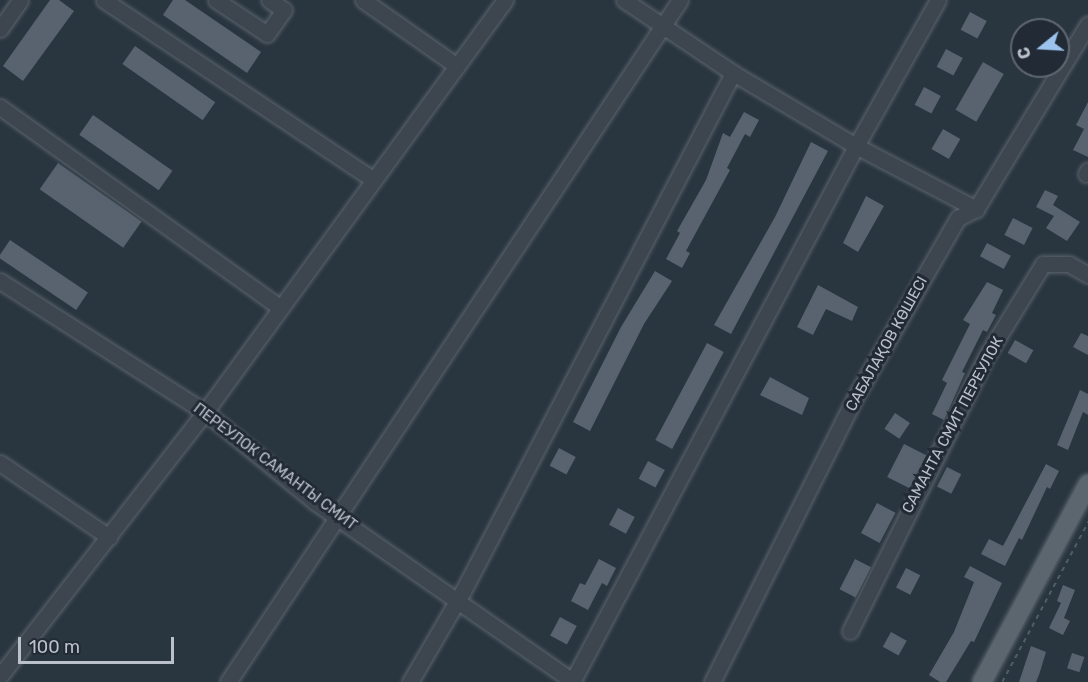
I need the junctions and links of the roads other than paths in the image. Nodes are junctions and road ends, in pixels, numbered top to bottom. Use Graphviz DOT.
graph roads {
  1 [pos="20,0"];
  2 [pos="104,0"];
  3 [pos="216,0"];
  4 [pos="269,0"];
  5 [pos="363,0"];
  6 [pos="505,0"];
  7 [pos="624,0"];
  8 [pos="680,0"];
  9 [pos="938,0"];
  10 [pos="1088,24"];
  11 [pos="663,27"];
  12 [pos="0,29"];
  13 [pos="457,66"];
  14 [pos="733,73"];
  15 [pos="0,107"];
  16 [pos="856,146"];
  17 [pos="374,180"];
  18 [pos="976,209"];
  19 [pos="1088,275"];
  20 [pos="0,281"];
  21 [pos="281,308"];
  22 [pos="205,412"];
  23 [pos="0,464"];
  24 [pos="1088,484"];
  25 [pos="339,519"];
  26 [pos="109,537"];
  27 [pos="458,599"];
  28 [pos="850,631"];
  29 [pos="6,656"];
  30 [pos="0,676"];
  31 [pos="228,682"];
  32 [pos="410,682"];
  33 [pos="573,682"];
  34 [pos="712,682"];
  35 [pos="982,682"];
  1 -- 12 [label="street"];
  2 -- 17 [label="street"];
  3 -- 4 [label="street"];
  5 -- 13 [label="street"];
  6 -- 13 [label="street"];
  7 -- 11 [label="street"];
  8 -- 11 [label="street"];
  9 -- 16 [label="street"];
  10 -- 18 [label="street, САБАЛАҚОВ КӨШЕСІ"];
  11 -- 14 [label="street"];
  11 -- 25 [label="street"];
  13 -- 17 [label="street"];
  14 -- 16 [label="street"];
  14 -- 27 [label="street"];
  15 -- 21 [label="street"];
  16 -- 18 [label="street"];
  16 -- 33 [label="street"];
  17 -- 21 [label="street"];
  18 -- 34 [label="street, САБАЛАҚОВ КӨШЕСІ"];
  19 -- 28 [label="street, САМАНТА СМИТ ПЕРЕУЛОК"];
  20 -- 22 [label="street, ПЕРЕУЛОК САМАНТЫ СМИТ"];
  21 -- 22 [label="street"];
  22 -- 25 [label="street, ПЕРЕУЛОК САМАНТЫ СМИТ"];
  22 -- 26 [label="street"];
  23 -- 26 [label="street"];
  24 -- 35 [label="main road"];
  25 -- 27 [label="street, ПЕРЕУЛОК САМАНТЫ СМИТ"];
  25 -- 31 [label="street"];
  26 -- 29 [label="street"];
  27 -- 32 [label="street"];
  27 -- 33 [label="street, ПЕРЕУЛОК САМАНТЫ СМИТ"];
  29 -- 30 [label="street"];
}
